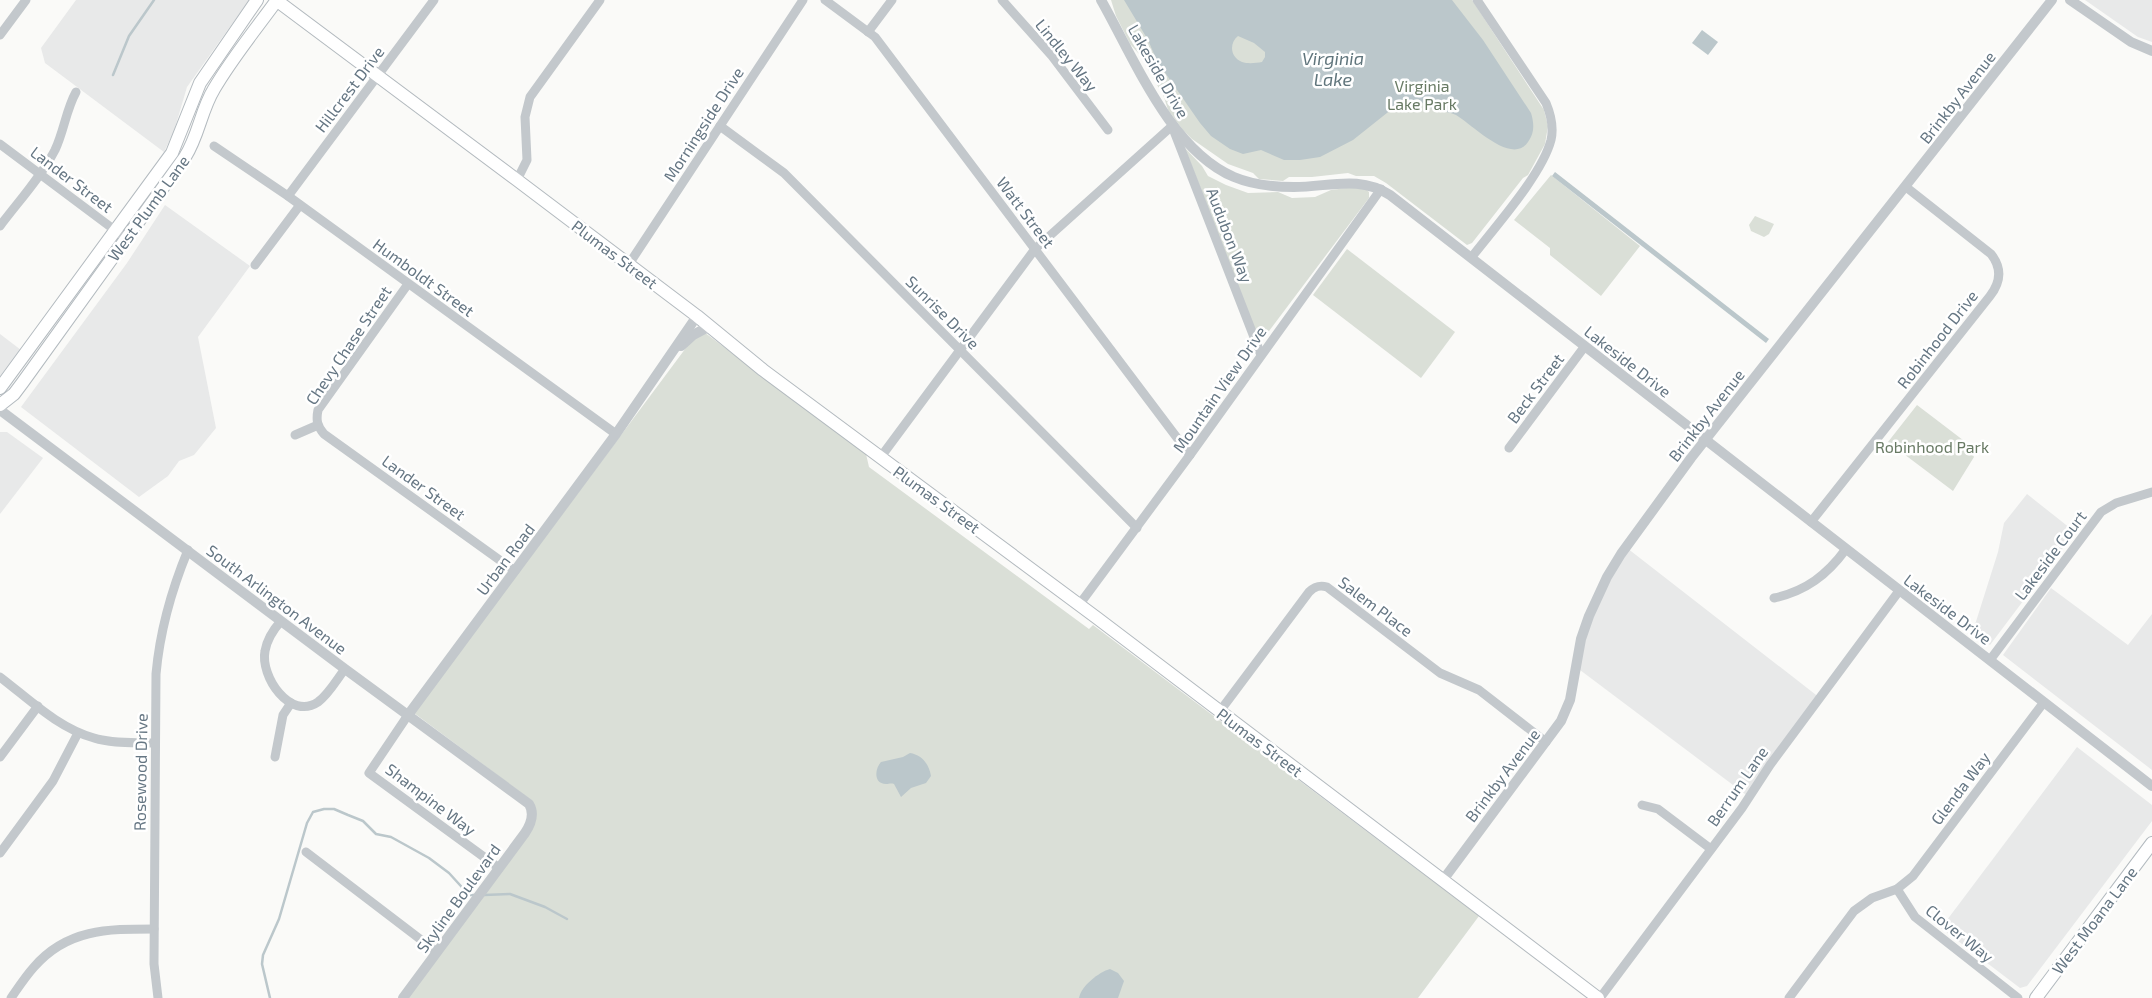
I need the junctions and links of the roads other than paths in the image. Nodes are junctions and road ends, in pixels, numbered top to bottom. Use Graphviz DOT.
graph roads {
  1 [pos="26,0"];
  2 [pos="257,0"];
  3 [pos="276,0"];
  4 [pos="434,0"];
  5 [pos="600,0"];
  6 [pos="803,0"];
  7 [pos="825,0"];
  8 [pos="892,0"];
  9 [pos="1002,0"];
  10 [pos="1101,0"];
  11 [pos="1478,0"];
  12 [pos="2052,0"];
  13 [pos="2070,0"];
  14 [pos="868,32"];
  15 [pos="0,35"];
  16 [pos="2152,51"];
  17 [pos="378,76"];
  18 [pos="76,92"];
  19 [pos="720,126"];
  20 [pos="1172,126"];
  21 [pos="1108,130"];
  22 [pos="0,144"];
  23 [pos="214,146"];
  24 [pos="39,173"];
  25 [pos="518,180"];
  26 [pos="1906,187"];
  27 [pos="1381,189"];
  28 [pos="288,196"];
  29 [pos="300,205"];
  30 [pos="0,226"];
  31 [pos="114,230"];
  32 [pos="126,239"];
  33 [pos="1035,249"];
  34 [pos="1471,258"];
  35 [pos="629,264"];
  36 [pos="255,265"];
  37 [pos="408,284"];
  38 [pos="697,316"];
  39 [pos="710,326"];
  40 [pos="1585,346"];
  41 [pos="960,351"];
  42 [pos="1261,356"];
  43 [pos="666,363"];
  44 [pos="0,388"];
  45 [pos="0,405"];
  46 [pos="0,410"];
  47 [pos="318,425"];
  48 [pos="616,434"];
  49 [pos="295,435"];
  50 [pos="1705,440"];
  51 [pos="1508,448"];
  52 [pos="1190,455"];
  53 [pos="880,458"];
  54 [pos="2152,492"];
  55 [pos="1811,522"];
  56 [pos="1137,528"];
  57 [pos="188,550"];
  58 [pos="1846,550"];
  59 [pos="515,571"];
  60 [pos="1900,591"];
  61 [pos="1774,598"];
  62 [pos="1079,605"];
  63 [pos="281,621"];
  64 [pos="1990,660"];
  65 [pos="345,669"];
  66 [pos="0,677"];
  67 [pos="290,702"];
  68 [pos="2044,702"];
  69 [pos="38,706"];
  70 [pos="1220,712"];
  71 [pos="408,715"];
  72 [pos="78,732"];
  73 [pos="1546,742"];
  74 [pos="155,743"];
  75 [pos="0,757"];
  76 [pos="274,757"];
  77 [pos="369,773"];
  78 [pos="2152,786"];
  79 [pos="1642,805"];
  80 [pos="532,814"];
  81 [pos="2152,843"];
  82 [pos="1711,849"];
  83 [pos="0,852"];
  84 [pos="306,852"];
  85 [pos="499,868"];
  86 [pos="1443,880"];
  87 [pos="1897,888"];
  88 [pos="154,929"];
  89 [pos="437,952"];
  90 [pos="11,998"];
  91 [pos="158,998"];
  92 [pos="403,998"];
  93 [pos="1599,998"];
  94 [pos="1789,998"];
  95 [pos="2018,998"];
  96 [pos="2036,998"];
  1 -- 15 [label="street"];
  2 -- 31 [label="main road, West Plumb Lane"];
  3 -- 17 [label="main road, Plumas Street"];
  3 -- 32 [label="main road, West Plumb Lane"];
  4 -- 17 [label="street, Hillcrest Drive"];
  5 -- 25 [label="street"];
  6 -- 19 [label="street, Morningside Drive"];
  7 -- 14 [label="street, Watt Street"];
  8 -- 14 [label="street"];
  9 -- 21 [label="street, Lindley Way"];
  10 -- 20 [label="street, Lakeside Drive"];
  11 -- 34 [label="street"];
  12 -- 26 [label="street, Brinkby Avenue"];
  13 -- 16 [label="street"];
  14 -- 33 [label="street, Watt Street"];
  17 -- 25 [label="main road, Plumas Street"];
  17 -- 28 [label="street, Hillcrest Drive"];
  18 -- 24 [label="street"];
  19 -- 35 [label="street, Morningside Drive"];
  19 -- 41 [label="street, Sunrise Drive"];
  20 -- 27 [label="street, Lakeside Drive"];
  20 -- 33 [label="street"];
  20 -- 42 [label="street, Audubon Way"];
  22 -- 24 [label="street, Lander Street"];
  23 -- 28 [label="street, Humboldt Street"];
  24 -- 30 [label="street"];
  24 -- 31 [label="street, Lander Street"];
  25 -- 35 [label="main road, Plumas Street"];
  26 -- 50 [label="street, Brinkby Avenue"];
  26 -- 55 [label="street, Robinhood Drive"];
  27 -- 34 [label="street, Lakeside Drive"];
  27 -- 42 [label="street, Mountain View Drive"];
  28 -- 29 [label="street, Humboldt Street"];
  29 -- 36 [label="street"];
  29 -- 37 [label="street, Humboldt Street"];
  31 -- 32 [label="street, Lander Street"];
  31 -- 44 [label="main road, West Plumb Lane"];
  32 -- 45 [label="main road, West Plumb Lane"];
  33 -- 41 [label="street"];
  33 -- 52 [label="street, Watt Street"];
  34 -- 40 [label="street, Lakeside Drive"];
  35 -- 38 [label="main road, Plumas Street"];
  37 -- 47 [label="street, Chevy Chase Street"];
  37 -- 48 [label="street, Humboldt Street"];
  38 -- 39 [label="main road, Plumas Street"];
  38 -- 43 [label="street, Urban Road"];
  39 -- 43 [label="street, Urban Road"];
  39 -- 53 [label="main road, Plumas Street"];
  40 -- 50 [label="street, Lakeside Drive"];
  40 -- 51 [label="street, Beck Street"];
  41 -- 53 [label="street"];
  41 -- 56 [label="street, Sunrise Drive"];
  42 -- 52 [label="street, Mountain View Drive"];
  43 -- 48 [label="street, Urban Road"];
  46 -- 57 [label="street, South Arlington Avenue"];
  47 -- 49 [label="street"];
  47 -- 59 [label="street, Lander Street"];
  48 -- 59 [label="street, Urban Road"];
  50 -- 55 [label="street, Lakeside Drive"];
  50 -- 73 [label="street, Brinkby Avenue"];
  52 -- 56 [label="street, Mountain View Drive"];
  53 -- 62 [label="main road, Plumas Street"];
  54 -- 64 [label="street, Lakeside Court"];
  55 -- 58 [label="street, Lakeside Drive"];
  56 -- 62 [label="street, Mountain View Drive"];
  57 -- 63 [label="street, South Arlington Avenue"];
  57 -- 74 [label="street, Rosewood Drive"];
  58 -- 60 [label="street, Lakeside Drive"];
  58 -- 61 [label="street"];
  59 -- 71 [label="street, Urban Road"];
  60 -- 64 [label="street, Lakeside Drive"];
  60 -- 82 [label="street, Berrum Lane"];
  62 -- 70 [label="main road, Plumas Street"];
  63 -- 65 [label="street, South Arlington Avenue"];
  63 -- 67 [label="street"];
  64 -- 68 [label="street, Lakeside Drive"];
  65 -- 67 [label="street"];
  65 -- 71 [label="street, South Arlington Avenue"];
  66 -- 69 [label="street"];
  67 -- 76 [label="street"];
  68 -- 78 [label="street, Lakeside Drive"];
  68 -- 87 [label="street, Glenda Way"];
  69 -- 72 [label="street"];
  69 -- 75 [label="street"];
  70 -- 73 [label="street, Salem Place"];
  70 -- 86 [label="main road, Plumas Street"];
  71 -- 77 [label="street, Urban Road"];
  71 -- 80 [label="street, South Arlington Avenue"];
  72 -- 74 [label="street"];
  72 -- 83 [label="street"];
  73 -- 86 [label="street, Brinkby Avenue"];
  74 -- 88 [label="street, Rosewood Drive"];
  77 -- 85 [label="street, Shampine Way"];
  79 -- 82 [label="street"];
  80 -- 85 [label="street, Skyline Boulevard"];
  81 -- 96 [label="main road, West Moana Lane"];
  82 -- 93 [label="street, Berrum Lane"];
  84 -- 89 [label="street"];
  85 -- 89 [label="street, Skyline Boulevard"];
  86 -- 93 [label="main road, Plumas Street"];
  87 -- 94 [label="street"];
  87 -- 95 [label="street, Clover Way"];
  88 -- 90 [label="street"];
  88 -- 91 [label="street, Rosewood Drive"];
  89 -- 92 [label="street, Skyline Boulevard"];
}
